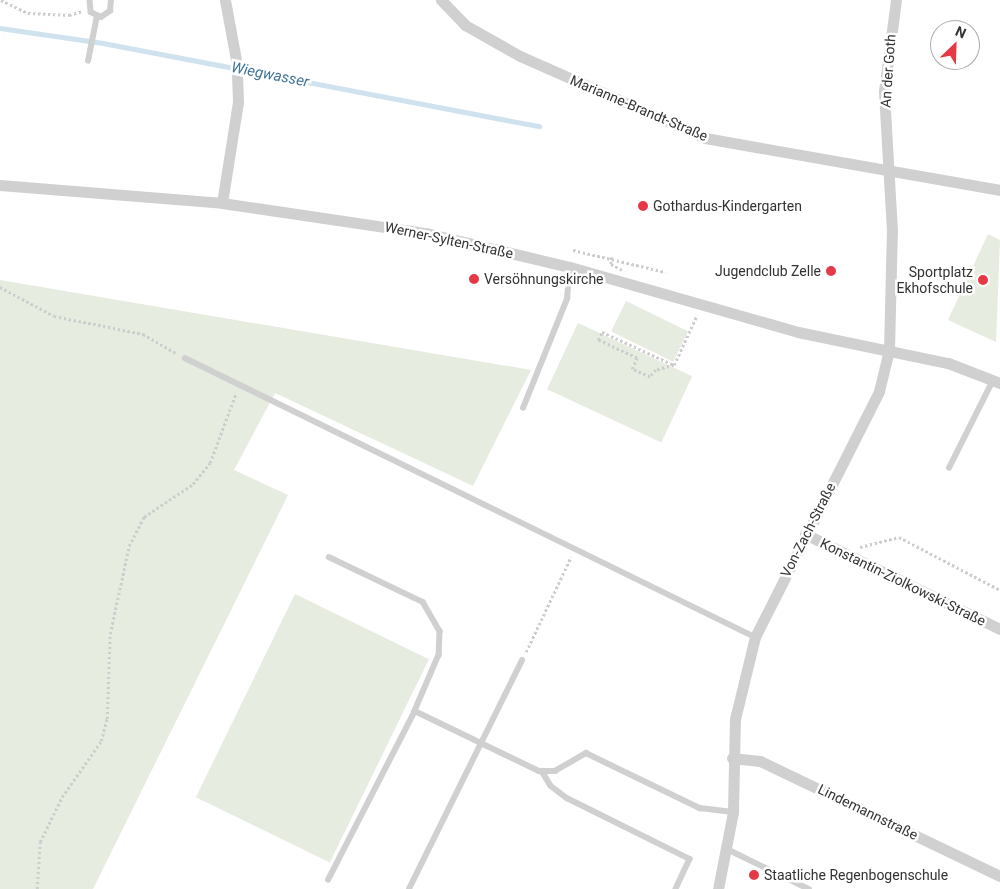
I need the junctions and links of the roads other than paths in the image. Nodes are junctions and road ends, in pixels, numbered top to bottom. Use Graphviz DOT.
graph roads {
  1 [pos="90,0"];
  2 [pos="111,0"];
  3 [pos="225,0"];
  4 [pos="441,0"];
  5 [pos="896,0"];
  6 [pos="97,16"];
  7 [pos="88,61"];
  8 [pos="888,172"];
  9 [pos="0,185"];
  10 [pos="1000,190"];
  11 [pos="222,203"];
  12 [pos="570,267"];
  13 [pos="888,350"];
  14 [pos="184,358"];
  15 [pos="997,381"];
  16 [pos="524,408"];
  17 [pos="950,468"];
  18 [pos="805,534"];
  19 [pos="328,557"];
  20 [pos="1000,629"];
  21 [pos="755,637"];
  22 [pos="522,660"];
  23 [pos="415,711"];
  24 [pos="481,742"];
  25 [pos="732,758"];
  26 [pos="542,771"];
  27 [pos="733,812"];
  28 [pos="729,850"];
  29 [pos="1000,876"];
  30 [pos="328,880"];
  31 [pos="409,889"];
  32 [pos="676,889"];
  33 [pos="718,889"];
  34 [pos="809,889"];
  1 -- 6 [label="lane"];
  2 -- 6 [label="lane"];
  3 -- 11 [label="street"];
  4 -- 8 [label="street, Marianne-Brandt-Straße"];
  5 -- 8 [label="street, An der Goth"];
  6 -- 7 [label="lane"];
  8 -- 10 [label="street, Marianne-Brandt-Straße"];
  8 -- 13 [label="street, Von-Zach-Straße"];
  9 -- 11 [label="street, Werner-Sylten-Straße"];
  11 -- 12 [label="street, Werner-Sylten-Straße"];
  12 -- 13 [label="street, Werner-Sylten-Straße"];
  12 -- 16 [label="lane"];
  13 -- 15 [label="street, Werner-Sylten-Straße"];
  13 -- 18 [label="street, Von-Zach-Straße"];
  14 -- 21 [label="lane"];
  15 -- 17 [label="lane"];
  18 -- 20 [label="street, Konstantin-Ziolkowski-Straße"];
  18 -- 21 [label="street, Von-Zach-Straße"];
  19 -- 23 [label="lane"];
  21 -- 25 [label="street, Von-Zach-Straße"];
  22 -- 24 [label="lane"];
  23 -- 24 [label="lane"];
  23 -- 30 [label="lane"];
  24 -- 26 [label="lane"];
  24 -- 31 [label="lane"];
  25 -- 27 [label="street, Von-Zach-Straße"];
  25 -- 29 [label="street, Lindemannstraße"];
  26 -- 27 [label="lane"];
  26 -- 32 [label="lane"];
  27 -- 28 [label="street, Von-Zach-Straße"];
  28 -- 33 [label="street, Von-Zach-Straße"];
  28 -- 34 [label="lane"];
}
